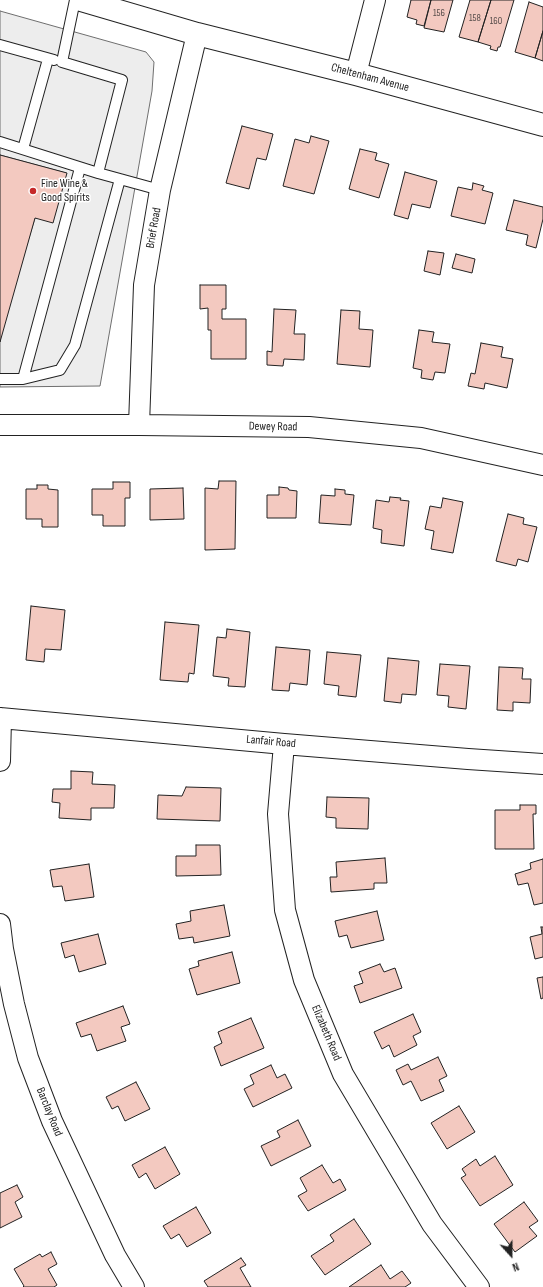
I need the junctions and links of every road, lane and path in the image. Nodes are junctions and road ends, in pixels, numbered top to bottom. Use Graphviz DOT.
graph roads {
  1 [pos="75,0"];
  2 [pos="81,0"];
  3 [pos="375,0"];
  4 [pos="197,34"];
  5 [pos="0,44"];
  6 [pos="48,59"];
  7 [pos="62,62"];
  8 [pos="356,74"];
  9 [pos="543,125"];
  10 [pos="0,142"];
  11 [pos="23,149"];
  12 [pos="80,168"];
  13 [pos="98,173"];
  14 [pos="120,179"];
  15 [pos="160,190"];
  16 [pos="0,379"];
  17 [pos="23,379"];
  18 [pos="0,425"];
  19 [pos="139,425"];
  20 [pos="543,465"];
  21 [pos="1,718"];
  22 [pos="284,744"];
  23 [pos="0,761"];
  24 [pos="543,764"];
  25 [pos="0,924"];
  26 [pos="134,1287"];
  27 [pos="479,1287"];
  1 -- 7 [label="lane"];
  2 -- 4 [label="highway, Cheltenham Avenue"];
  3 -- 8 [label="street"];
  4 -- 8 [label="highway, Cheltenham Avenue"];
  4 -- 15 [label="street, Brief Road"];
  5 -- 6 [label="lane"];
  6 -- 7 [label="lane"];
  6 -- 11 [label="lane"];
  7 -- 13 [label="lane"];
  8 -- 9 [label="highway, Cheltenham Avenue"];
  10 -- 11 [label="lane"];
  11 -- 12 [label="lane"];
  12 -- 13 [label="lane"];
  12 -- 17 [label="lane"];
  13 -- 14 [label="lane"];
  14 -- 15 [label="lane"];
  14 -- 17 [label="lane"];
  15 -- 19 [label="street, Brief Road"];
  16 -- 17 [label="lane"];
  18 -- 19 [label="street, Dewey Road"];
  19 -- 20 [label="street, Dewey Road"];
  21 -- 22 [label="street, Lanfair Road"];
  21 -- 23 [label="street"];
  22 -- 24 [label="street, Lanfair Road"];
  22 -- 27 [label="street, Elizabeth Road"];
  25 -- 26 [label="street, Barclay Road"];
}
